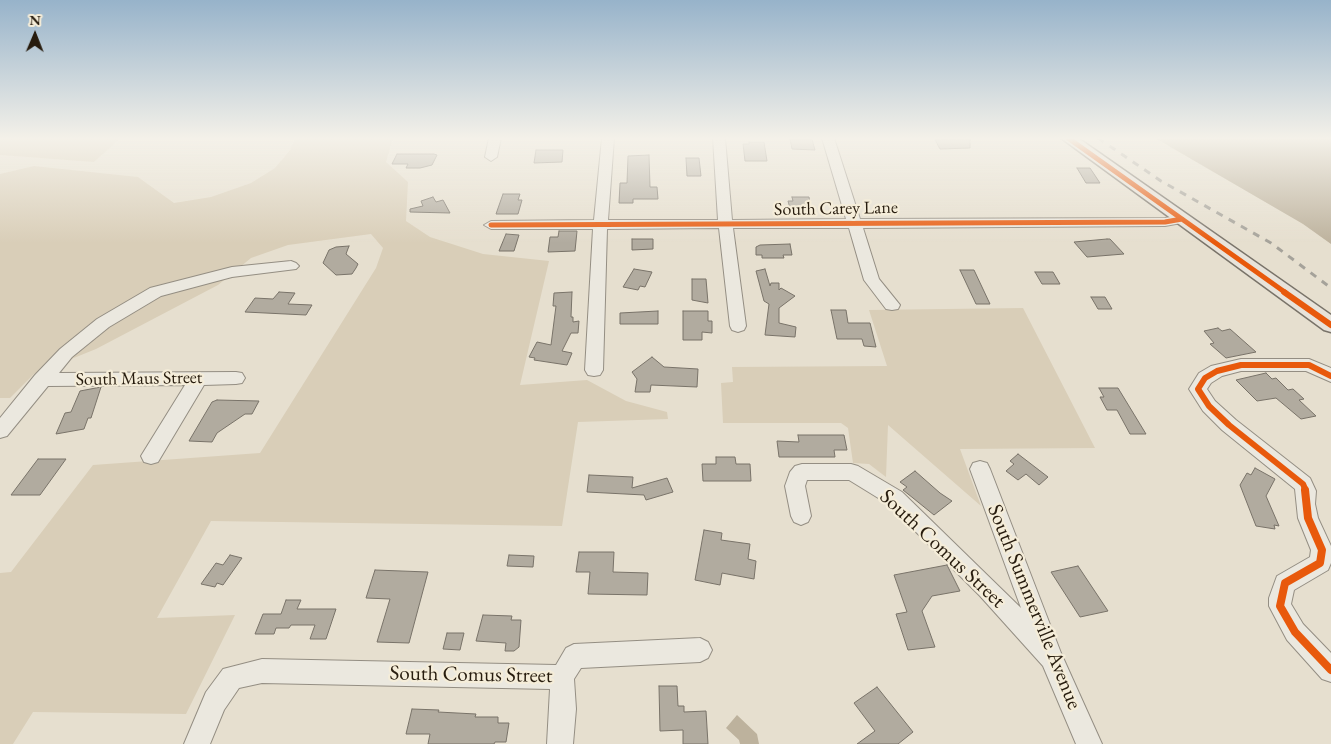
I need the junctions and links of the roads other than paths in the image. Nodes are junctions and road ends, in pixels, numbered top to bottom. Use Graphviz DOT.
graph roads {
  1 [pos="605,173"];
  2 [pos="721,173"];
  3 [pos="839,173"];
  4 [pos="1117,173"];
  5 [pos="1182,218"];
  6 [pos="855,222"];
  7 [pos="491,224"];
  8 [pos="601,224"];
  9 [pos="725,224"];
  10 [pos="291,266"];
  11 [pos="892,305"];
  12 [pos="1331,325"];
  13 [pos="738,326"];
  14 [pos="594,370"];
  15 [pos="1331,376"];
  16 [pos="198,378"];
  17 [pos="236,378"];
  18 [pos="41,380"];
  19 [pos="0,430"];
  20 [pos="151,456"];
  21 [pos="980,469"];
  22 [pos="801,516"];
  23 [pos="700,650"];
  24 [pos="1052,658"];
  25 [pos="1331,670"];
  26 [pos="562,678"];
  27 [pos="197,744"];
  28 [pos="560,744"];
  29 [pos="1089,744"];
  1 -- 8 [label="street"];
  2 -- 9 [label="street"];
  3 -- 6 [label="street"];
  4 -- 5 [label="main road"];
  5 -- 6 [label="street, South Carey Lane"];
  5 -- 12 [label="main road"];
  6 -- 9 [label="street, South Carey Lane"];
  6 -- 11 [label="street"];
  7 -- 8 [label="street, South Carey Lane"];
  8 -- 9 [label="street, South Carey Lane"];
  8 -- 14 [label="street"];
  9 -- 13 [label="street"];
  10 -- 18 [label="street"];
  15 -- 25 [label="street"];
  16 -- 17 [label="street, South Maus Street"];
  16 -- 18 [label="street, South Maus Street"];
  16 -- 20 [label="street"];
  18 -- 19 [label="street"];
  21 -- 24 [label="street, South Summerville Avenue"];
  22 -- 24 [label="street, South Comus Street"];
  23 -- 26 [label="street, South Comus Street"];
  24 -- 29 [label="street, South Summerville Avenue"];
  26 -- 27 [label="street, South Comus Street"];
  26 -- 28 [label="street"];
}
